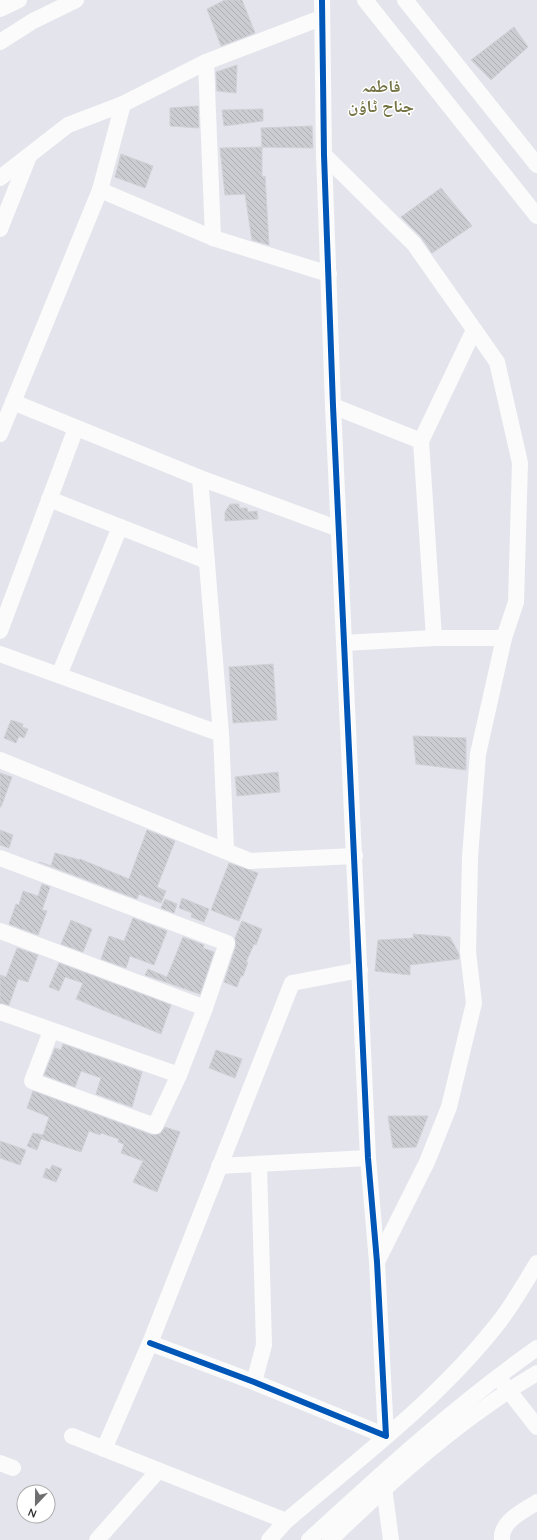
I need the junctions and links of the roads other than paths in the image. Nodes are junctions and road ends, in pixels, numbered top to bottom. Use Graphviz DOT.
graph roads {
  1 [pos="19,0"];
  2 [pos="76,0"];
  3 [pos="322,0"];
  4 [pos="365,0"];
  5 [pos="405,0"];
  6 [pos="0,9"];
  7 [pos="321,18"];
  8 [pos="0,42"];
  9 [pos="206,62"];
  10 [pos="124,104"];
  11 [pos="324,155"];
  12 [pos="29,156"];
  13 [pos="537,166"];
  14 [pos="0,178"];
  15 [pos="100,190"];
  16 [pos="537,216"];
  17 [pos="0,229"];
  18 [pos="213,238"];
  19 [pos="328,274"];
  20 [pos="474,330"];
  21 [pos="13,402"];
  22 [pos="333,406"];
  23 [pos="76,428"];
  24 [pos="0,434"];
  25 [pos="421,441"];
  26 [pos="200,478"];
  27 [pos="49,499"];
  28 [pos="120,527"];
  29 [pos="339,529"];
  30 [pos="207,561"];
  31 [pos="0,631"];
  32 [pos="434,638"];
  33 [pos="504,638"];
  34 [pos="344,643"];
  35 [pos="0,654"];
  36 [pos="59,676"];
  37 [pos="221,734"];
  38 [pos="0,760"];
  39 [pos="226,850"];
  40 [pos="355,856"];
  41 [pos="0,858"];
  42 [pos="0,931"];
  43 [pos="360,970"];
  44 [pos="205,1008"];
  45 [pos="0,1012"];
  46 [pos="51,1032"];
  47 [pos="179,1075"];
  48 [pos="368,1158"];
  49 [pos="259,1165"];
  50 [pos="219,1166"];
  51 [pos="377,1262"];
  52 [pos="537,1263"];
  53 [pos="150,1343"];
  54 [pos="537,1348"];
  55 [pos="537,1373"];
  56 [pos="497,1376"];
  57 [pos="254,1382"];
  58 [pos="508,1390"];
  59 [pos="422,1406"];
  60 [pos="439,1426"];
  61 [pos="537,1427"];
  62 [pos="72,1436"];
  63 [pos="386,1436"];
  64 [pos="104,1449"];
  65 [pos="158,1471"];
  66 [pos="343,1473"];
  67 [pos="383,1481"];
  68 [pos="362,1492"];
  69 [pos="537,1502"];
  70 [pos="286,1521"];
  71 [pos="97,1540"];
  72 [pos="269,1540"];
  73 [pos="309,1540"];
  74 [pos="330,1540"];
  75 [pos="391,1540"];
  76 [pos="502,1540"];
  1 -- 6 [label="street"];
  2 -- 8 [label="street"];
  3 -- 7 [label="street"];
  4 -- 16 [label="street"];
  5 -- 13 [label="street"];
  7 -- 9 [label="street"];
  7 -- 11 [label="street"];
  9 -- 10 [label="street"];
  9 -- 18 [label="street"];
  10 -- 12 [label="street"];
  10 -- 15 [label="street"];
  11 -- 19 [label="street"];
  11 -- 20 [label="street"];
  12 -- 14 [label="street"];
  12 -- 17 [label="street"];
  15 -- 18 [label="street"];
  15 -- 21 [label="street"];
  18 -- 19 [label="street"];
  19 -- 22 [label="street"];
  20 -- 25 [label="street"];
  20 -- 33 [label="street"];
  21 -- 23 [label="street"];
  21 -- 24 [label="street"];
  22 -- 25 [label="street"];
  22 -- 29 [label="street"];
  23 -- 26 [label="street"];
  23 -- 27 [label="street"];
  25 -- 32 [label="street"];
  26 -- 29 [label="street"];
  26 -- 30 [label="street"];
  27 -- 28 [label="street"];
  27 -- 31 [label="street"];
  28 -- 30 [label="street"];
  28 -- 36 [label="street"];
  29 -- 34 [label="street"];
  30 -- 37 [label="street"];
  32 -- 33 [label="street"];
  32 -- 34 [label="street"];
  33 -- 51 [label="street"];
  34 -- 40 [label="street"];
  35 -- 36 [label="street"];
  36 -- 37 [label="street"];
  37 -- 39 [label="street"];
  38 -- 39 [label="street"];
  39 -- 40 [label="street"];
  40 -- 43 [label="street"];
  41 -- 44 [label="street"];
  42 -- 44 [label="street"];
  43 -- 48 [label="street"];
  43 -- 50 [label="street"];
  44 -- 47 [label="street"];
  45 -- 46 [label="street"];
  46 -- 47 [label="street"];
  46 -- 47 [label="street"];
  48 -- 49 [label="street"];
  48 -- 51 [label="street"];
  49 -- 50 [label="street"];
  49 -- 57 [label="street"];
  50 -- 53 [label="street"];
  51 -- 63 [label="street"];
  52 -- 59 [label="street"];
  53 -- 57 [label="street"];
  53 -- 64 [label="street"];
  54 -- 56 [label="street"];
  55 -- 58 [label="street"];
  56 -- 58 [label="street"];
  56 -- 60 [label="street"];
  57 -- 63 [label="street"];
  58 -- 61 [label="street"];
  58 -- 67 [label="street"];
  59 -- 60 [label="street"];
  59 -- 63 [label="street"];
  60 -- 67 [label="street"];
  62 -- 64 [label="street"];
  63 -- 66 [label="street"];
  64 -- 65 [label="street"];
  65 -- 70 [label="street"];
  65 -- 71 [label="street"];
  66 -- 68 [label="street"];
  66 -- 70 [label="street"];
  67 -- 68 [label="street"];
  67 -- 74 [label="street"];
  67 -- 75 [label="street"];
  68 -- 73 [label="street"];
  69 -- 76 [label="street"];
  70 -- 72 [label="street"];
}
